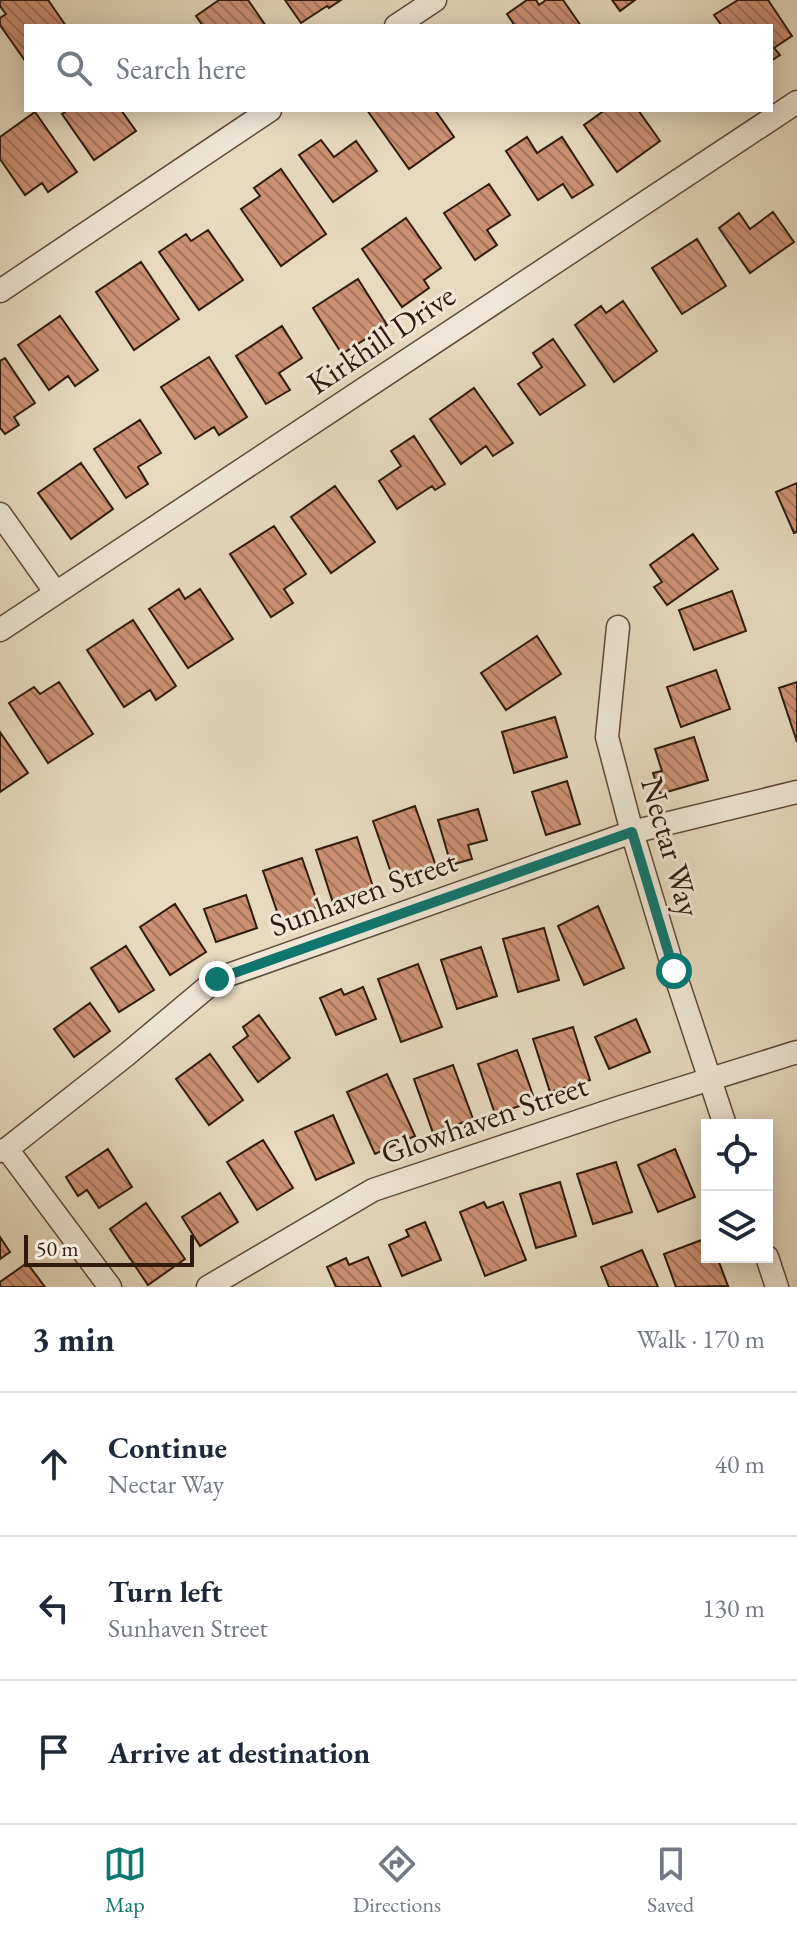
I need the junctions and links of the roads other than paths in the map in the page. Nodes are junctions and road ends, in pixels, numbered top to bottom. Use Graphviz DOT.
graph roads {
  1 [pos="435,0"];
  2 [pos="399,24"];
  3 [pos="797,102"];
  4 [pos="267,112"];
  5 [pos="0,291"];
  6 [pos="0,514"];
  7 [pos="56,593"];
  8 [pos="618,627"];
  9 [pos="0,630"];
  10 [pos="797,792"];
  11 [pos="632,832"];
  12 [pos="797,1052"];
  13 [pos="710,1078"];
  14 [pos="723,1119"];
  15 [pos="3,1150"];
  16 [pos="769,1263"];
  17 [pos="110,1287"];
  18 [pos="208,1287"];
  19 [pos="777,1287"];
  1 -- 2 [label="street"];
  3 -- 7 [label="street, Kirkhill Drive"];
  4 -- 5 [label="street"];
  6 -- 7 [label="street"];
  7 -- 9 [label="street, Kirkhill Drive"];
  8 -- 11 [label="street, Nectar Way"];
  10 -- 11 [label="street, Sunhaven Street"];
  11 -- 13 [label="street, Nectar Way"];
  11 -- 15 [label="street, Sunhaven Street"];
  12 -- 13 [label="street, Glowhaven Street"];
  13 -- 14 [label="street, Nectar Way"];
  13 -- 18 [label="street, Glowhaven Street"];
  15 -- 17 [label="street"];
  16 -- 19 [label="street"];
}
